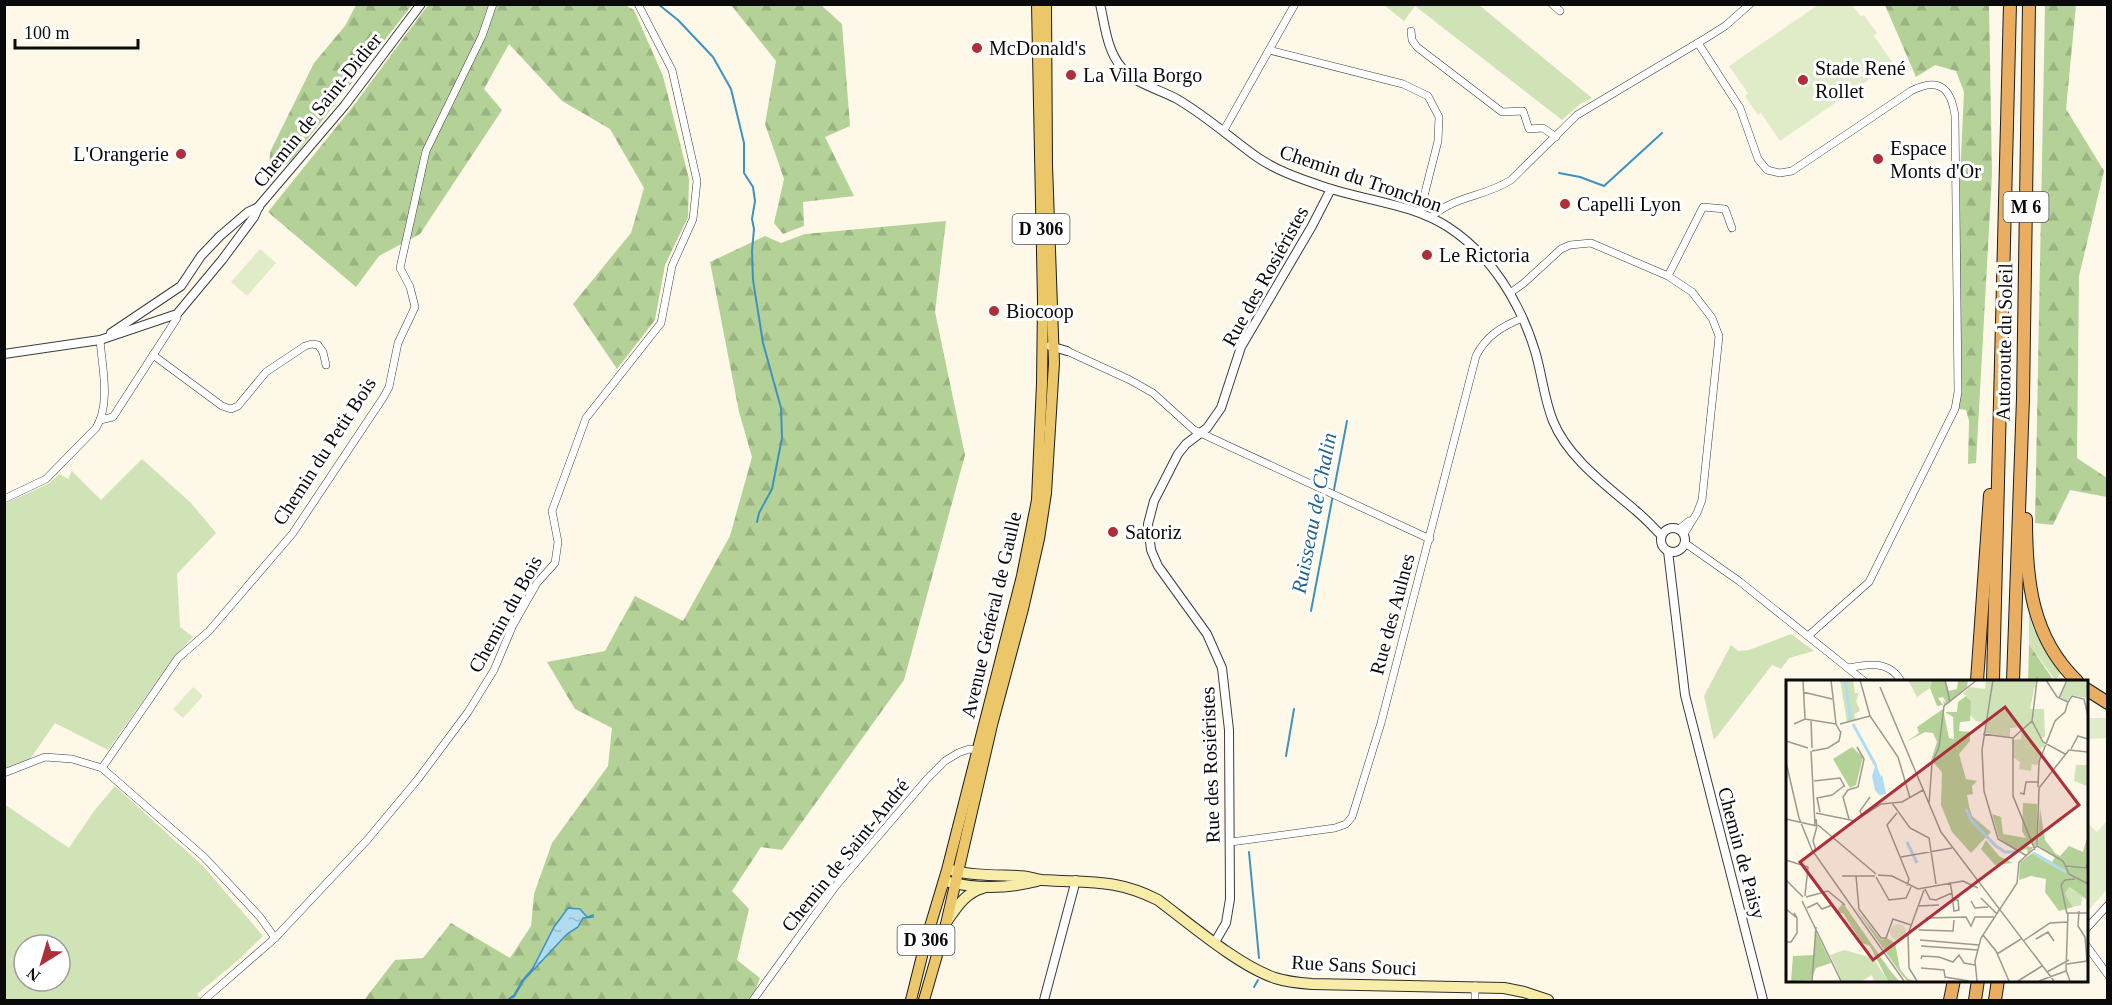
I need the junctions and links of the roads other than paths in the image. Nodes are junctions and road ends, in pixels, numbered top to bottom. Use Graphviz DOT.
graph roads {
  1 [pos="421,4"];
  2 [pos="493,4"];
  3 [pos="638,4"];
  4 [pos="1037,4"];
  5 [pos="1046,4"];
  6 [pos="1100,4"];
  7 [pos="1295,4"];
  8 [pos="1552,4"];
  9 [pos="1750,4"];
  10 [pos="2010,4"];
  11 [pos="2029,4"];
  12 [pos="1560,11"];
  13 [pos="1411,32"];
  14 [pos="1698,42"];
  15 [pos="1269,50"];
  16 [pos="1224,130"];
  17 [pos="1556,137"];
  18 [pos="1331,189"];
  19 [pos="259,206"];
  20 [pos="1420,212"];
  21 [pos="1431,217"];
  22 [pos="1732,228"];
  23 [pos="1668,276"];
  24 [pos="1510,293"];
  25 [pos="177,314"];
  26 [pos="1523,318"];
  27 [pos="100,340"];
  28 [pos="1048,346"];
  29 [pos="1067,351"];
  30 [pos="4,354"];
  31 [pos="153,355"];
  32 [pos="326,365"];
  33 [pos="2023,398"];
  34 [pos="100,420"];
  35 [pos="1998,428"];
  36 [pos="1201,433"];
  37 [pos="4,499"];
  38 [pos="1664,532"];
  39 [pos="1682,535"];
  40 [pos="1430,539"];
  41 [pos="1671,552"];
  42 [pos="1808,636"];
  43 [pos="1848,668"];
  44 [pos="1863,680"];
  45 [pos="1900,680"];
  46 [pos="1977,680"];
  47 [pos="1993,680"];
  48 [pos="2013,680"];
  49 [pos="2076,680"];
  50 [pos="2088,689"];
  51 [pos="2108,703"];
  52 [pos="982,751"];
  53 [pos="102,768"];
  54 [pos="4,773"];
  55 [pos="1231,842"];
  56 [pos="946,875"];
  57 [pos="1040,880"];
  58 [pos="1076,880"];
  59 [pos="956,882"];
  60 [pos="992,886"];
  61 [pos="2108,905"];
  62 [pos="946,924"];
  63 [pos="2088,927"];
  64 [pos="275,938"];
  65 [pos="1215,942"];
  66 [pos="2088,948"];
  67 [pos="2108,975"];
  68 [pos="1954,981"];
  69 [pos="1978,981"];
  70 [pos="1998,981"];
  71 [pos="1475,986"];
  72 [pos="204,1000"];
  73 [pos="753,1000"];
  74 [pos="911,1000"];
  75 [pos="924,1000"];
  76 [pos="1044,1000"];
  77 [pos="1475,1000"];
  78 [pos="1548,1000"];
  79 [pos="1763,1000"];
  80 [pos="1950,1000"];
  81 [pos="1975,1000"];
  82 [pos="1995,1000"];
  1 -- 19 [label="street, Chemin de Saint-Didier"];
  2 -- 53 [label="street, Chemin du Petit Bois"];
  3 -- 64 [label="street, Chemin du Bois"];
  4 -- 28 [label="main road, Avenue Général de Gaulle / D 306"];
  5 -- 28 [label="main road, Avenue Général de Gaulle / D 306"];
  6 -- 16 [label="street, Chemin du Tronchon"];
  7 -- 15 [label="street"];
  8 -- 12 [label="street"];
  9 -- 14 [label="street"];
  10 -- 35 [label="highway, Autoroute du Soleil / M 6"];
  11 -- 33 [label="highway, Autoroute du Soleil / M 6"];
  13 -- 17 [label="street"];
  14 -- 17 [label="street"];
  14 -- 42 [label="street"];
  15 -- 16 [label="street"];
  15 -- 20 [label="street"];
  16 -- 18 [label="street, Chemin du Tronchon"];
  17 -- 21 [label="street"];
  18 -- 20 [label="street, Chemin du Tronchon"];
  18 -- 36 [label="street, Rue des Rosiéristes"];
  19 -- 25 [label="street"];
  19 -- 27 [label="street"];
  20 -- 21 [label="street, Chemin du Tronchon"];
  21 -- 24 [label="street, Chemin du Tronchon"];
  22 -- 23 [label="street"];
  23 -- 24 [label="street"];
  23 -- 39 [label="street"];
  24 -- 26 [label="street, Chemin du Tronchon"];
  25 -- 27 [label="street"];
  25 -- 31 [label="street"];
  26 -- 38 [label="street, Chemin du Tronchon"];
  26 -- 40 [label="street, Rue des Aulnes"];
  27 -- 30 [label="street"];
  27 -- 34 [label="street"];
  28 -- 29 [label="street"];
  28 -- 52 [label="main road, Avenue Général de Gaulle / D 306"];
  29 -- 36 [label="street"];
  31 -- 32 [label="street"];
  31 -- 34 [label="street"];
  33 -- 48 [label="highway, Autoroute du Soleil / M 6"];
  33 -- 49 [label="highway"];
  34 -- 37 [label="street"];
  35 -- 46 [label="highway"];
  35 -- 47 [label="highway, Autoroute du Soleil / M 6"];
  36 -- 40 [label="street"];
  36 -- 55 [label="street, Rue des Rosiéristes"];
  38 -- 39 [label="street"];
  38 -- 41 [label="street"];
  39 -- 41 [label="street"];
  39 -- 42 [label="street"];
  40 -- 55 [label="street, Rue des Aulnes"];
  41 -- 79 [label="street, Chemin de Paisy"];
  42 -- 43 [label="street"];
  43 -- 44 [label="street"];
  43 -- 45 [label="street"];
  50 -- 51 [label="highway"];
  52 -- 56 [label="main road, D 306"];
  52 -- 59 [label="main road, D 306"];
  52 -- 73 [label="street, Chemin de Saint-André"];
  53 -- 54 [label="street"];
  53 -- 64 [label="street"];
  55 -- 65 [label="street, Rue des Rosiéristes"];
  56 -- 59 [label="main road, Rue Sans Souci"];
  56 -- 74 [label="main road, D 306"];
  57 -- 58 [label="main road, Rue Sans Souci"];
  57 -- 59 [label="main road, Rue Sans Souci"];
  57 -- 60 [label="main road, Rue Sans Souci"];
  58 -- 65 [label="main road, Rue Sans Souci"];
  58 -- 76 [label="street"];
  59 -- 60 [label="main road, Rue Sans Souci"];
  59 -- 62 [label="main road, D 306"];
  60 -- 62 [label="main road"];
  61 -- 63 [label="street"];
  62 -- 75 [label="main road, D 306"];
  64 -- 72 [label="street, Chemin du Bois"];
  65 -- 71 [label="main road, Rue Sans Souci"];
  66 -- 67 [label="street"];
  68 -- 80 [label="highway"];
  69 -- 81 [label="highway"];
  70 -- 82 [label="highway"];
  71 -- 77 [label="street"];
  71 -- 78 [label="main road, Rue Sans Souci"];
}
